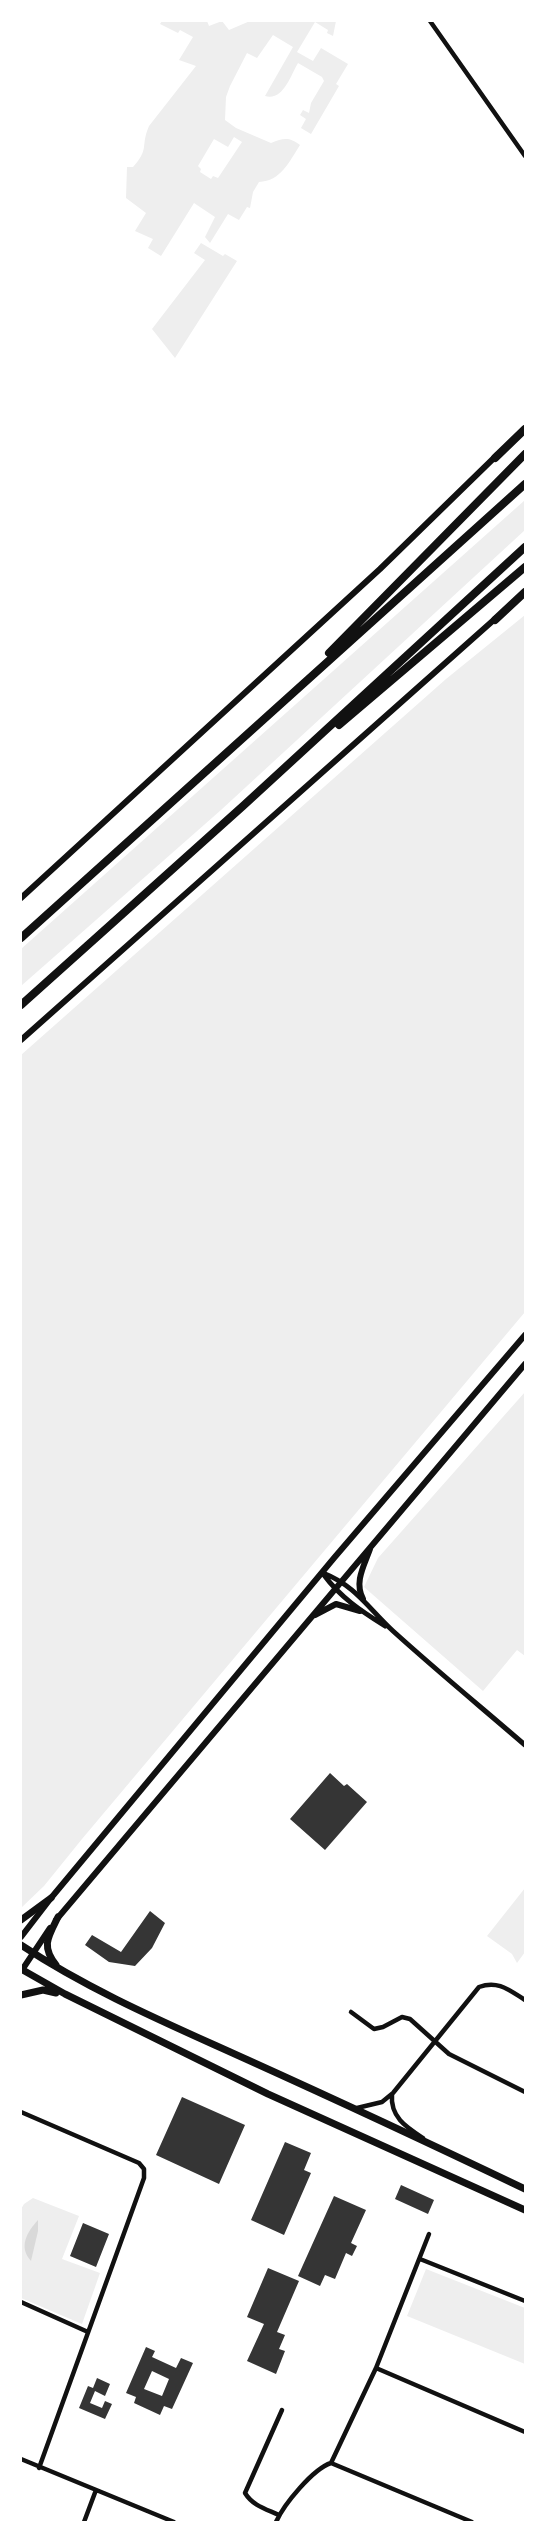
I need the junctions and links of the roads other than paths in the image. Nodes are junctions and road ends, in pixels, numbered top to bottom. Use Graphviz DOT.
graph roads {
  1 [pos="430,21"];
  2 [pos="525,156"];
  3 [pos="525,424"];
  4 [pos="525,429"];
  5 [pos="525,454"];
  6 [pos="495,458"];
  7 [pos="525,484"];
  8 [pos="525,547"];
  9 [pos="525,567"];
  10 [pos="525,594"];
  11 [pos="495,620"];
  12 [pos="266,717"];
  13 [pos="243,806"];
  14 [pos="21,898"];
  15 [pos="21,938"];
  16 [pos="21,1005"];
  17 [pos="21,1040"];
  18 [pos="525,1335"];
  19 [pos="525,1364"];
  20 [pos="371,1545"];
  21 [pos="323,1573"];
  22 [pos="341,1581"];
  23 [pos="334,1590"];
  24 [pos="363,1599"];
  25 [pos="360,1611"];
  26 [pos="308,1620"];
  27 [pos="391,1630"];
  28 [pos="525,1745"];
  29 [pos="51,1898"];
  30 [pos="58,1917"];
  31 [pos="21,1920"];
  32 [pos="21,1937"];
  33 [pos="21,1945"];
  34 [pos="32,1952"];
  35 [pos="21,1970"];
  36 [pos="62,1971"];
  37 [pos="65,1994"];
  38 [pos="21,1995"];
  39 [pos="525,2000"];
  40 [pos="351,2012"];
  41 [pos="434,2043"];
  42 [pos="525,2092"];
  43 [pos="393,2093"];
  44 [pos="354,2108"];
  45 [pos="21,2112"];
  46 [pos="433,2144"];
  47 [pos="525,2189"];
  48 [pos="525,2210"];
  49 [pos="429,2234"];
  50 [pos="420,2259"];
  51 [pos="525,2301"];
  52 [pos="21,2302"];
  53 [pos="88,2332"];
  54 [pos="376,2368"];
  55 [pos="282,2410"];
  56 [pos="525,2432"];
  57 [pos="21,2459"];
  58 [pos="331,2463"];
  59 [pos="39,2468"];
  60 [pos="96,2490"];
  61 [pos="454,2514"];
  62 [pos="279,2515"];
  63 [pos="84,2522"];
  64 [pos="174,2522"];
  65 [pos="276,2522"];
  66 [pos="450,2522"];
  67 [pos="472,2522"];
  1 -- 2 [label="street"];
  3 -- 6 [label="main road"];
  4 -- 6 [label="highway"];
  5 -- 12 [label="highway"];
  6 -- 14 [label="main road"];
  7 -- 12 [label="highway"];
  8 -- 13 [label="highway"];
  9 -- 13 [label="highway"];
  10 -- 11 [label="highway"];
  11 -- 17 [label="main road"];
  12 -- 15 [label="highway"];
  13 -- 16 [label="highway"];
  18 -- 21 [label="main road"];
  19 -- 20 [label="main road"];
  20 -- 22 [label="main road"];
  20 -- 24 [label="main road"];
  21 -- 22 [label="street"];
  21 -- 23 [label="street"];
  21 -- 29 [label="main road"];
  22 -- 23 [label="main road"];
  22 -- 24 [label="street"];
  23 -- 25 [label="street"];
  23 -- 26 [label="main road"];
  24 -- 27 [label="street"];
  25 -- 26 [label="main road"];
  25 -- 27 [label="street"];
  26 -- 30 [label="main road"];
  27 -- 28 [label="street"];
  29 -- 31 [label="main road"];
  29 -- 32 [label="main road"];
  30 -- 34 [label="main road"];
  30 -- 36 [label="main road"];
  33 -- 34 [label="main road"];
  34 -- 35 [label="main road"];
  34 -- 36 [label="main road"];
  35 -- 37 [label="main road"];
  36 -- 44 [label="main road"];
  37 -- 38 [label="main road"];
  37 -- 48 [label="main road"];
  39 -- 41 [label="street"];
  40 -- 41 [label="street"];
  41 -- 42 [label="street"];
  41 -- 43 [label="street"];
  43 -- 44 [label="street"];
  43 -- 46 [label="street"];
  44 -- 46 [label="main road"];
  45 -- 53 [label="street"];
  46 -- 47 [label="main road"];
  49 -- 50 [label="street"];
  50 -- 51 [label="street"];
  50 -- 54 [label="street"];
  52 -- 53 [label="street"];
  53 -- 59 [label="street"];
  54 -- 56 [label="street"];
  54 -- 58 [label="street"];
  55 -- 62 [label="street"];
  57 -- 59 [label="street"];
  58 -- 61 [label="street"];
  58 -- 62 [label="street"];
  59 -- 60 [label="street"];
  60 -- 63 [label="street"];
  60 -- 64 [label="street"];
  61 -- 66 [label="street"];
  61 -- 67 [label="street"];
  62 -- 65 [label="street"];
}
